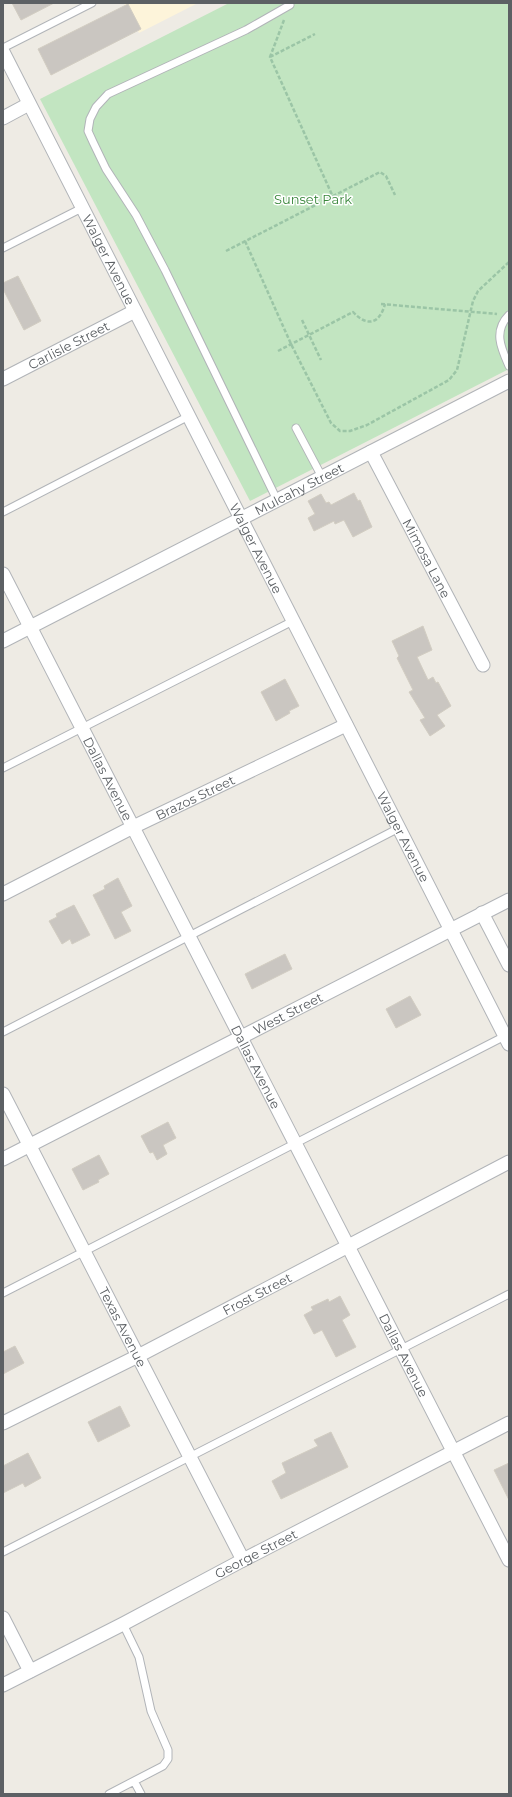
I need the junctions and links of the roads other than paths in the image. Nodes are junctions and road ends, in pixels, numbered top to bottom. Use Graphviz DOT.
graph roads {
  1 [pos="92,3"];
  2 [pos="290,6"];
  3 [pos="3,48"];
  4 [pos="3,52"];
  5 [pos="30,104"];
  6 [pos="3,118"];
  7 [pos="82,208"];
  8 [pos="3,248"];
  9 [pos="135,311"];
  10 [pos="508,315"];
  11 [pos="509,366"];
  12 [pos="3,379"];
  13 [pos="509,381"];
  14 [pos="188,416"];
  15 [pos="296,428"];
  16 [pos="371,452"];
  17 [pos="322,477"];
  18 [pos="277,500"];
  19 [pos="3,512"];
  20 [pos="241,518"];
  21 [pos="3,574"];
  22 [pos="293,621"];
  23 [pos="30,627"];
  24 [pos="3,641"];
  25 [pos="483,665"];
  26 [pos="346,725"];
  27 [pos="82,728"];
  28 [pos="3,768"];
  29 [pos="133,827"];
  30 [pos="399,828"];
  31 [pos="3,894"];
  32 [pos="509,900"];
  33 [pos="482,913"];
  34 [pos="451,930"];
  35 [pos="189,936"];
  36 [pos="509,966"];
  37 [pos="3,1032"];
  38 [pos="241,1037"];
  39 [pos="507,1040"];
  40 [pos="3,1094"];
  41 [pos="295,1143"];
  42 [pos="30,1146"];
  43 [pos="3,1159"];
  44 [pos="509,1162"];
  45 [pos="348,1246"];
  46 [pos="84,1251"];
  47 [pos="3,1293"];
  48 [pos="509,1294"];
  49 [pos="401,1349"];
  50 [pos="138,1356"];
  51 [pos="509,1423"];
  52 [pos="3,1424"];
  53 [pos="454,1452"];
  54 [pos="190,1457"];
  55 [pos="3,1552"];
  56 [pos="507,1553"];
  57 [pos="243,1560"];
  58 [pos="3,1618"];
  59 [pos="123,1624"];
  60 [pos="30,1671"];
  61 [pos="3,1685"];
  62 [pos="134,1781"];
  63 [pos="109,1794"];
  64 [pos="141,1794"];
  1 -- 3 [label="lane"];
  2 -- 18 [label="lane"];
  4 -- 5 [label="street, Walger Avenue"];
  5 -- 6 [label="street"];
  5 -- 7 [label="street, Walger Avenue"];
  7 -- 8 [label="lane"];
  7 -- 9 [label="street, Walger Avenue"];
  9 -- 12 [label="street, Carlisle Street"];
  9 -- 14 [label="street, Walger Avenue"];
  10 -- 11 [label="lane"];
  13 -- 16 [label="street, Mulcahy Street"];
  14 -- 19 [label="lane"];
  14 -- 20 [label="street, Walger Avenue"];
  15 -- 17 [label="lane"];
  16 -- 17 [label="street, Mulcahy Street"];
  16 -- 25 [label="street, Mimosa Lane"];
  17 -- 18 [label="street, Mulcahy Street"];
  18 -- 20 [label="street, Mulcahy Street"];
  20 -- 22 [label="street, Walger Avenue"];
  20 -- 23 [label="street, Mulcahy Street"];
  21 -- 23 [label="street, Dallas Avenue"];
  22 -- 26 [label="street, Walger Avenue"];
  22 -- 27 [label="lane"];
  23 -- 24 [label="street, Mulcahy Street"];
  23 -- 27 [label="street, Dallas Avenue"];
  26 -- 29 [label="street, Brazos Street"];
  26 -- 30 [label="street, Walger Avenue"];
  27 -- 28 [label="lane"];
  27 -- 29 [label="street, Dallas Avenue"];
  29 -- 31 [label="street, Brazos Street"];
  29 -- 35 [label="street, Dallas Avenue"];
  30 -- 34 [label="street, Walger Avenue"];
  30 -- 35 [label="lane"];
  32 -- 33 [label="street, West Street"];
  33 -- 34 [label="street, West Street"];
  33 -- 36 [label="street"];
  34 -- 38 [label="street, West Street"];
  34 -- 39 [label="street, Walger Avenue"];
  35 -- 37 [label="lane"];
  35 -- 38 [label="street, Dallas Avenue"];
  38 -- 41 [label="street, Dallas Avenue"];
  38 -- 42 [label="street, West Street"];
  39 -- 41 [label="lane"];
  40 -- 42 [label="street, Texas Avenue"];
  41 -- 45 [label="street, Dallas Avenue"];
  41 -- 46 [label="lane"];
  42 -- 43 [label="street, West Street"];
  42 -- 46 [label="street, Texas Avenue"];
  44 -- 45 [label="street, Frost Street"];
  45 -- 49 [label="street, Dallas Avenue"];
  45 -- 50 [label="street, Frost Street"];
  46 -- 47 [label="lane"];
  46 -- 50 [label="street, Texas Avenue"];
  48 -- 49 [label="lane"];
  49 -- 53 [label="street, Dallas Avenue"];
  49 -- 54 [label="lane"];
  50 -- 52 [label="street, Frost Street"];
  50 -- 54 [label="street, Texas Avenue"];
  51 -- 53 [label="street, George Street"];
  53 -- 56 [label="street, Dallas Avenue"];
  53 -- 57 [label="street, George Street"];
  54 -- 55 [label="lane"];
  54 -- 57 [label="street, Texas Avenue"];
  57 -- 59 [label="street, George Street"];
  58 -- 60 [label="street"];
  59 -- 60 [label="street, George Street"];
  59 -- 62 [label="lane"];
  60 -- 61 [label="street, George Street"];
  62 -- 63 [label="lane"];
  62 -- 64 [label="lane"];
}
